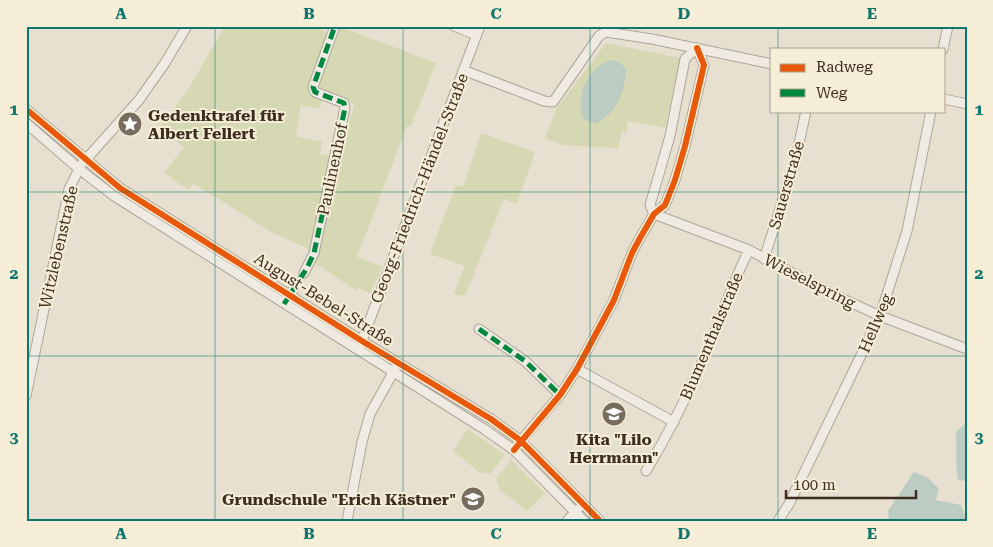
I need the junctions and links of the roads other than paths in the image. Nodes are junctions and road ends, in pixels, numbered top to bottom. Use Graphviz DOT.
graph roads {
  1 [pos="187,26"];
  2 [pos="335,26"];
  3 [pos="454,26"];
  4 [pos="948,26"];
  5 [pos="478,31"];
  6 [pos="696,48"];
  7 [pos="943,48"];
  8 [pos="770,64"];
  9 [pos="463,70"];
  10 [pos="946,99"];
  11 [pos="967,104"];
  12 [pos="26,109"];
  13 [pos="806,112"];
  14 [pos="931,112"];
  15 [pos="26,123"];
  16 [pos="86,160"];
  17 [pos="79,169"];
  18 [pos="654,214"];
  19 [pos="749,250"];
  20 [pos="764,259"];
  21 [pos="304,273"];
  22 [pos="297,284"];
  23 [pos="290,294"];
  24 [pos="284,304"];
  25 [pos="880,316"];
  26 [pos="478,329"];
  27 [pos="362,340"];
  28 [pos="967,348"];
  29 [pos="358,351"];
  30 [pos="399,362"];
  31 [pos="577,369"];
  32 [pos="394,373"];
  33 [pos="560,395"];
  34 [pos="26,396"];
  35 [pos="674,422"];
  36 [pos="521,441"];
  37 [pos="514,450"];
  38 [pos="646,471"];
  39 [pos="584,504"];
  40 [pos="575,512"];
  41 [pos="347,521"];
  42 [pos="567,521"];
  43 [pos="584,521"];
  44 [pos="600,521"];
  45 [pos="778,521"];
  1 -- 16 [label="street, Witzlebenstraße"];
  2 -- 21 [label="street, Paulinenhof"];
  3 -- 5 [label="street"];
  4 -- 7 [label="street"];
  5 -- 9 [label="street, Georg-Friedrich-Händel-Straße"];
  6 -- 8 [label="street"];
  6 -- 9 [label="street"];
  6 -- 18 [label="street"];
  6 -- 18 [label="street"];
  9 -- 27 [label="street, Georg-Friedrich-Händel-Straße"];
  10 -- 11 [label="street"];
  12 -- 16 [label="street, August-Bebel-Straße"];
  13 -- 20 [label="street, Sauerstraße"];
  14 -- 25 [label="street, Hellweg"];
  15 -- 17 [label="street, August-Bebel-Straße"];
  16 -- 17 [label="street, Witzlebenstraße"];
  16 -- 23 [label="street, August-Bebel-Straße"];
  17 -- 24 [label="street, August-Bebel-Straße"];
  17 -- 34 [label="street, Witzlebenstraße"];
  18 -- 19 [label="street, Wieselspring"];
  18 -- 31 [label="street"];
  19 -- 20 [label="street, Wieselspring"];
  19 -- 35 [label="street, Blumenthalstraße"];
  20 -- 25 [label="street, Wieselspring"];
  22 -- 23 [label="street"];
  23 -- 24 [label="street"];
  23 -- 27 [label="street, August-Bebel-Straße"];
  24 -- 29 [label="street, August-Bebel-Straße"];
  25 -- 28 [label="street, Wieselspring"];
  25 -- 45 [label="street, Hellweg"];
  26 -- 33 [label="street"];
  27 -- 29 [label="street, Georg-Friedrich-Händel-Straße"];
  27 -- 30 [label="street, August-Bebel-Straße"];
  29 -- 32 [label="street, August-Bebel-Straße"];
  30 -- 32 [label="street"];
  30 -- 36 [label="street, August-Bebel-Straße"];
  31 -- 33 [label="street"];
  31 -- 35 [label="street"];
  32 -- 37 [label="street, August-Bebel-Straße"];
  32 -- 41 [label="street"];
  33 -- 36 [label="street"];
  35 -- 38 [label="street, Blumenthalstraße"];
  36 -- 37 [label="street"];
  36 -- 39 [label="street, August-Bebel-Straße"];
  37 -- 40 [label="street, August-Bebel-Straße"];
  39 -- 40 [label="street"];
  39 -- 44 [label="street, August-Bebel-Straße"];
  40 -- 42 [label="street"];
  40 -- 43 [label="street, August-Bebel-Straße"];
}
